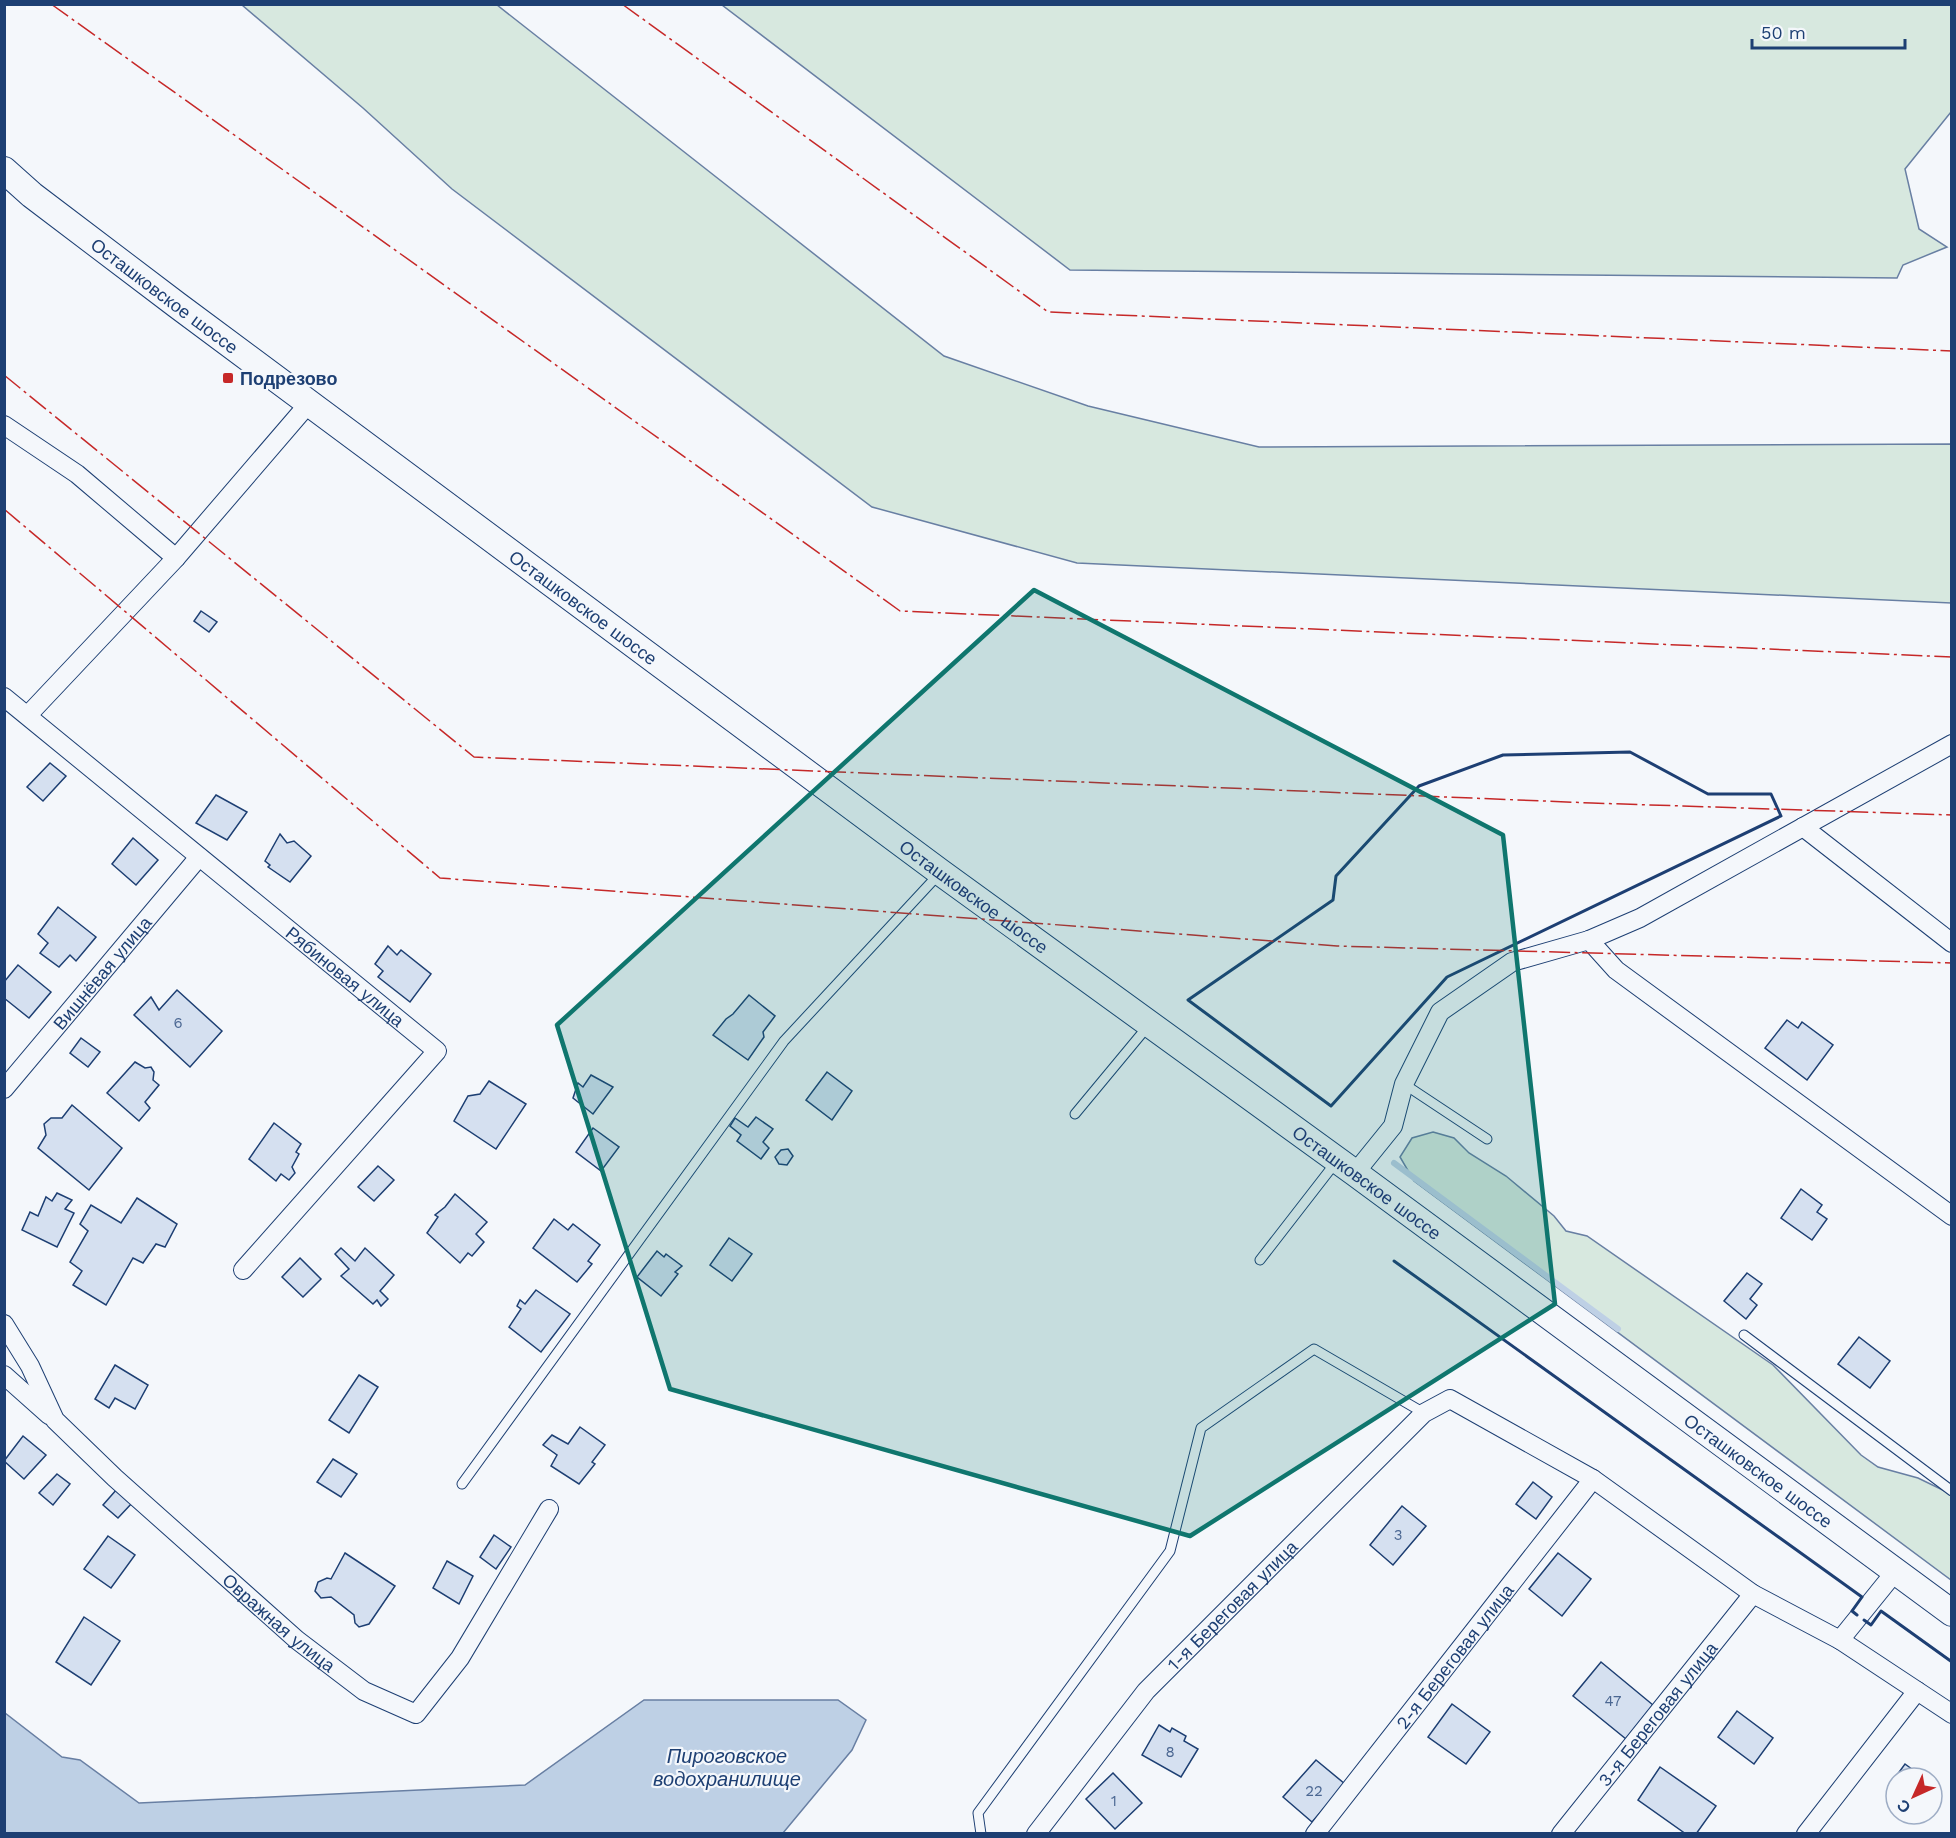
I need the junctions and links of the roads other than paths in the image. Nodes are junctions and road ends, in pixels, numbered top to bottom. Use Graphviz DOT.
graph roads {
  1 [pos="4,170"];
  2 [pos="310,402"];
  3 [pos="4,425"];
  4 [pos="176,558"];
  5 [pos="4,697"];
  6 [pos="28,715"];
  7 [pos="1952,744"];
  8 [pos="1803,827"];
  9 [pos="199,857"];
  10 [pos="940,872"];
  11 [pos="1589,940"];
  12 [pos="1952,943"];
  13 [pos="1150,1024"];
  14 [pos="1404,1084"];
  15 [pos="4,1089"];
  16 [pos="1075,1114"];
  17 [pos="1486,1139"];
  18 [pos="1346,1167"];
  19 [pos="1952,1216"];
  20 [pos="1260,1260"];
  21 [pos="243,1270"];
  22 [pos="4,1324"];
  23 [pos="1744,1335"];
  24 [pos="4,1375"];
  25 [pos="1424,1413"];
  26 [pos="55,1420"];
  27 [pos="1593,1479"];
  28 [pos="462,1484"];
  29 [pos="1952,1491"];
  30 [pos="549,1509"];
  31 [pos="1896,1572"];
  32 [pos="1753,1594"];
  33 [pos="1952,1613"];
  34 [pos="1840,1640"];
  35 [pos="1917,1691"];
  36 [pos="1952,1714"];
  37 [pos="981,1833"];
  38 [pos="1036,1833"];
  39 [pos="1315,1833"];
  40 [pos="1561,1833"];
  41 [pos="1806,1833"];
  1 -- 2 [label="main road, Осташковское шоссе"];
  2 -- 4 [label="street"];
  2 -- 10 [label="main road, Осташковское шоссе"];
  3 -- 4 [label="street"];
  4 -- 6 [label="street"];
  5 -- 6 [label="street, Рябиновая улица"];
  6 -- 9 [label="street, Рябиновая улица"];
  7 -- 8 [label="street"];
  8 -- 11 [label="street"];
  8 -- 12 [label="street"];
  9 -- 15 [label="street, Вишнёвая улица"];
  9 -- 21 [label="street, Рябиновая улица"];
  10 -- 13 [label="main road, Осташковское шоссе"];
  10 -- 28 [label="lane"];
  11 -- 14 [label="street"];
  11 -- 19 [label="street"];
  13 -- 16 [label="lane"];
  13 -- 18 [label="main road, Осташковское шоссе"];
  14 -- 17 [label="lane"];
  14 -- 18 [label="street"];
  18 -- 20 [label="lane"];
  18 -- 31 [label="main road, Осташковское шоссе"];
  22 -- 26 [label="street, Овражная улица"];
  23 -- 29 [label="lane"];
  24 -- 26 [label="street"];
  25 -- 27 [label="street, 1-я Береговая улица"];
  25 -- 37 [label="lane"];
  25 -- 38 [label="street, 1-я Береговая улица"];
  26 -- 30 [label="street, Овражная улица"];
  27 -- 32 [label="street"];
  27 -- 39 [label="street, 2-я Береговая улица"];
  31 -- 33 [label="main road, Осташковское шоссе"];
  31 -- 34 [label="street"];
  32 -- 34 [label="street"];
  32 -- 40 [label="street, 3-я Береговая улица"];
  34 -- 35 [label="street"];
  35 -- 36 [label="street"];
  35 -- 41 [label="street"];
}
